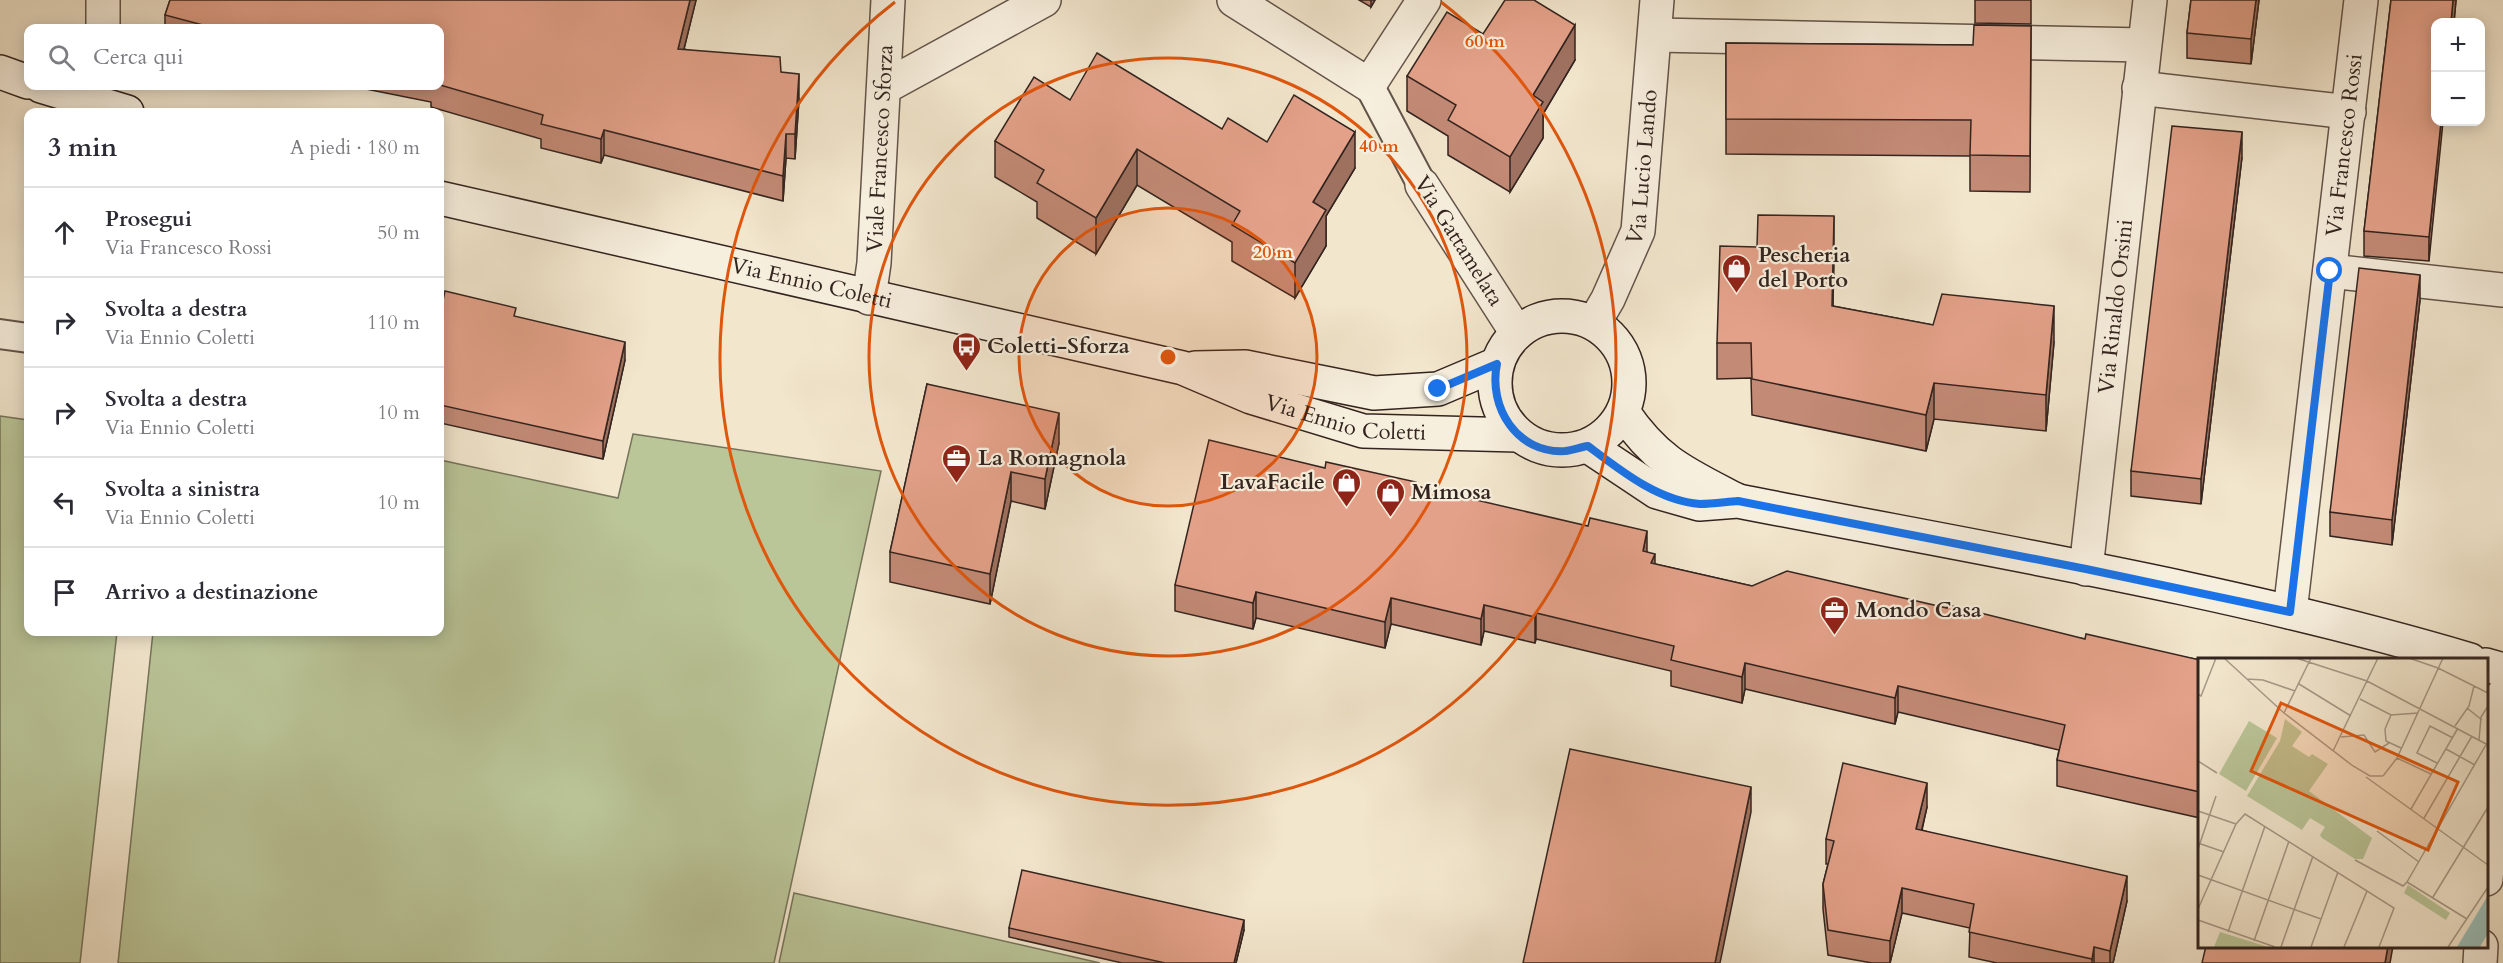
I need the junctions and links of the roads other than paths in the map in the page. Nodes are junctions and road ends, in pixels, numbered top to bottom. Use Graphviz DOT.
graph roads {
  1 [pos="103,0"];
  2 [pos="888,0"];
  3 [pos="1044,0"];
  4 [pos="1234,0"];
  5 [pos="1424,0"];
  6 [pos="1657,0"];
  7 [pos="2150,0"];
  8 [pos="2361,0"];
  9 [pos="103,24"];
  10 [pos="1656,35"];
  11 [pos="2144,45"];
  12 [pos="0,72"];
  13 [pos="24,81"];
  14 [pos="1369,85"];
  15 [pos="885,87"];
  16 [pos="2139,88"];
  17 [pos="54,90"];
  18 [pos="105,104"];
  19 [pos="2349,111"];
  20 [pos="1422,185"];
  21 [pos="444,199"];
  22 [pos="2330,271"];
  23 [pos="2503,290"];
  24 [pos="869,298"];
  25 [pos="1593,323"];
  26 [pos="1516,333"];
  27 [pos="0,334"];
  28 [pos="24,337"];
  29 [pos="1497,364"];
  30 [pos="1183,368"];
  31 [pos="1623,412"];
  32 [pos="1518,435"];
  33 [pos="1588,446"];
  34 [pos="1738,501"];
  35 [pos="2086,569"];
  36 [pos="2290,612"];
  37 [pos="2462,658"];
  38 [pos="2488,665"];
  39 [pos="2503,670"];
  40 [pos="2503,695"];
  41 [pos="2488,868"];
  42 [pos="2481,948"];
  43 [pos="2480,963"];
  1 -- 9 [label="street"];
  2 -- 15 [label="street, Viale Francesco Sforza"];
  3 -- 15 [label="street"];
  4 -- 14 [label="street, Via Gattamelata"];
  5 -- 14 [label="street"];
  6 -- 10 [label="street, Via Lucio Lando"];
  7 -- 11 [label="street, Via Rinaldo Orsini"];
  8 -- 19 [label="street, Via Francesco Rossi"];
  10 -- 11 [label="street"];
  10 -- 25 [label="street, Via Lucio Lando"];
  11 -- 16 [label="street, Via Rinaldo Orsini"];
  12 -- 13 [label="street"];
  14 -- 20 [label="lane, Via Gattamelata"];
  15 -- 24 [label="street, Viale Francesco Sforza"];
  16 -- 19 [label="street"];
  16 -- 35 [label="street, Via Rinaldo Orsini"];
  17 -- 18 [label="street"];
  19 -- 22 [label="street, Via Francesco Rossi"];
  20 -- 26 [label="street, Via Gattamelata"];
  21 -- 24 [label="street, Via Ennio Coletti"];
  22 -- 23 [label="street"];
  22 -- 36 [label="street, Via Francesco Rossi"];
  24 -- 30 [label="street, Via Ennio Coletti"];
  25 -- 26 [label="street, Via Ennio Coletti"];
  25 -- 31 [label="street, Via Ennio Coletti"];
  26 -- 29 [label="street, Via Ennio Coletti"];
  27 -- 28 [label="lane"];
  29 -- 30 [label="street, Via Ennio Coletti"];
  29 -- 32 [label="street, Via Ennio Coletti"];
  30 -- 32 [label="street, Via Ennio Coletti"];
  31 -- 33 [label="street, Via Ennio Coletti"];
  31 -- 34 [label="street"];
  32 -- 33 [label="street, Via Ennio Coletti"];
  33 -- 34 [label="street"];
  34 -- 35 [label="street"];
  35 -- 36 [label="street"];
  36 -- 37 [label="street"];
  38 -- 39 [label="street"];
  40 -- 41 [label="street"];
  42 -- 43 [label="street"];
}
